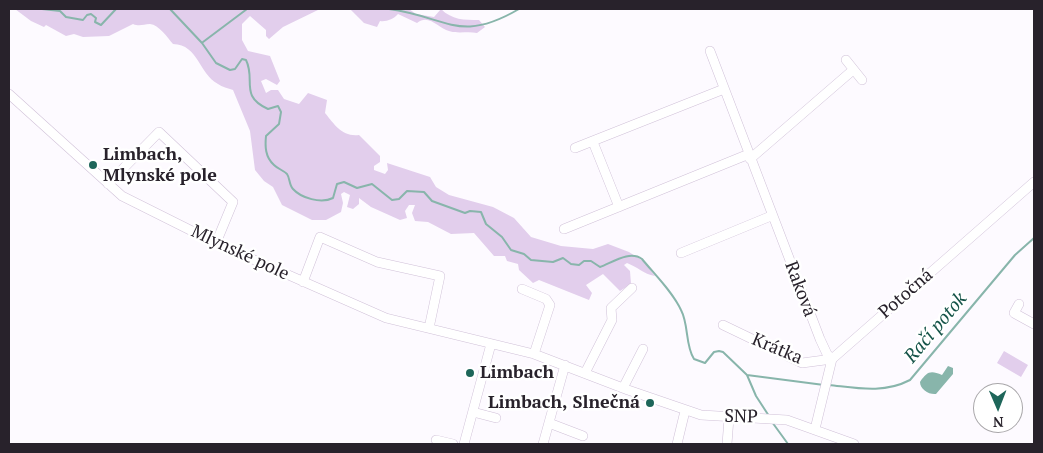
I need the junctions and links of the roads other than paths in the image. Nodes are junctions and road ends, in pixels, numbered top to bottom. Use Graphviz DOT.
graph roads {
  1 [pos="710,51"];
  2 [pos="846,60"];
  3 [pos="853,70"];
  4 [pos="862,80"];
  5 [pos="724,89"];
  6 [pos="9,94"];
  7 [pos="593,142"];
  8 [pos="575,148"];
  9 [pos="749,157"];
  10 [pos="1034,182"];
  11 [pos="108,184"];
  12 [pos="619,207"];
  13 [pos="772,216"];
  14 [pos="564,229"];
  15 [pos="216,243"];
  16 [pos="681,253"];
  17 [pos="303,282"];
  18 [pos="632,288"];
  19 [pos="522,290"];
  20 [pos="1014,312"];
  21 [pos="1034,324"];
  22 [pos="723,325"];
  23 [pos="429,328"];
  24 [pos="491,344"];
  25 [pos="643,349"];
  26 [pos="534,354"];
  27 [pos="832,359"];
  28 [pos="565,365"];
  29 [pos="585,373"];
  30 [pos="625,389"];
  31 [pos="685,411"];
  32 [pos="473,412"];
  33 [pos="496,418"];
  34 [pos="729,418"];
  35 [pos="549,423"];
  36 [pos="815,429"];
  37 [pos="583,436"];
  38 [pos="436,440"];
  39 [pos="453,444"];
  40 [pos="464,444"];
  41 [pos="543,444"];
  42 [pos="677,444"];
  43 [pos="726,444"];
  44 [pos="854,444"];
  1 -- 5 [label="street, Raková"];
  2 -- 3 [label="street"];
  3 -- 4 [label="street"];
  3 -- 9 [label="street"];
  5 -- 7 [label="street"];
  5 -- 9 [label="street, Raková"];
  6 -- 11 [label="street, Mlynské pole"];
  7 -- 8 [label="street"];
  7 -- 12 [label="street"];
  9 -- 12 [label="street"];
  9 -- 13 [label="street, Raková"];
  10 -- 27 [label="street, Potočná"];
  11 -- 15 [label="street, Mlynské pole"];
  11 -- 15 [label="street"];
  12 -- 14 [label="street"];
  13 -- 16 [label="street"];
  13 -- 27 [label="street, Raková"];
  15 -- 17 [label="street, Mlynské pole"];
  17 -- 23 [label="street, Mlynské pole"];
  17 -- 23 [label="street"];
  18 -- 29 [label="street"];
  19 -- 26 [label="street"];
  20 -- 21 [label="street"];
  22 -- 27 [label="street, Krátka"];
  23 -- 24 [label="street, Mlynské pole"];
  24 -- 26 [label="street, Mlynské pole"];
  24 -- 32 [label="street"];
  25 -- 30 [label="street"];
  26 -- 28 [label="street, Mlynské pole"];
  27 -- 36 [label="street"];
  28 -- 29 [label="street, SNP"];
  28 -- 35 [label="street"];
  29 -- 30 [label="street, SNP"];
  30 -- 31 [label="street, SNP"];
  31 -- 34 [label="street, SNP"];
  31 -- 42 [label="street"];
  32 -- 33 [label="street"];
  32 -- 40 [label="street"];
  34 -- 36 [label="street, SNP"];
  34 -- 43 [label="street"];
  35 -- 37 [label="street"];
  35 -- 41 [label="street"];
  36 -- 44 [label="street, SNP"];
  38 -- 39 [label="street"];
}
